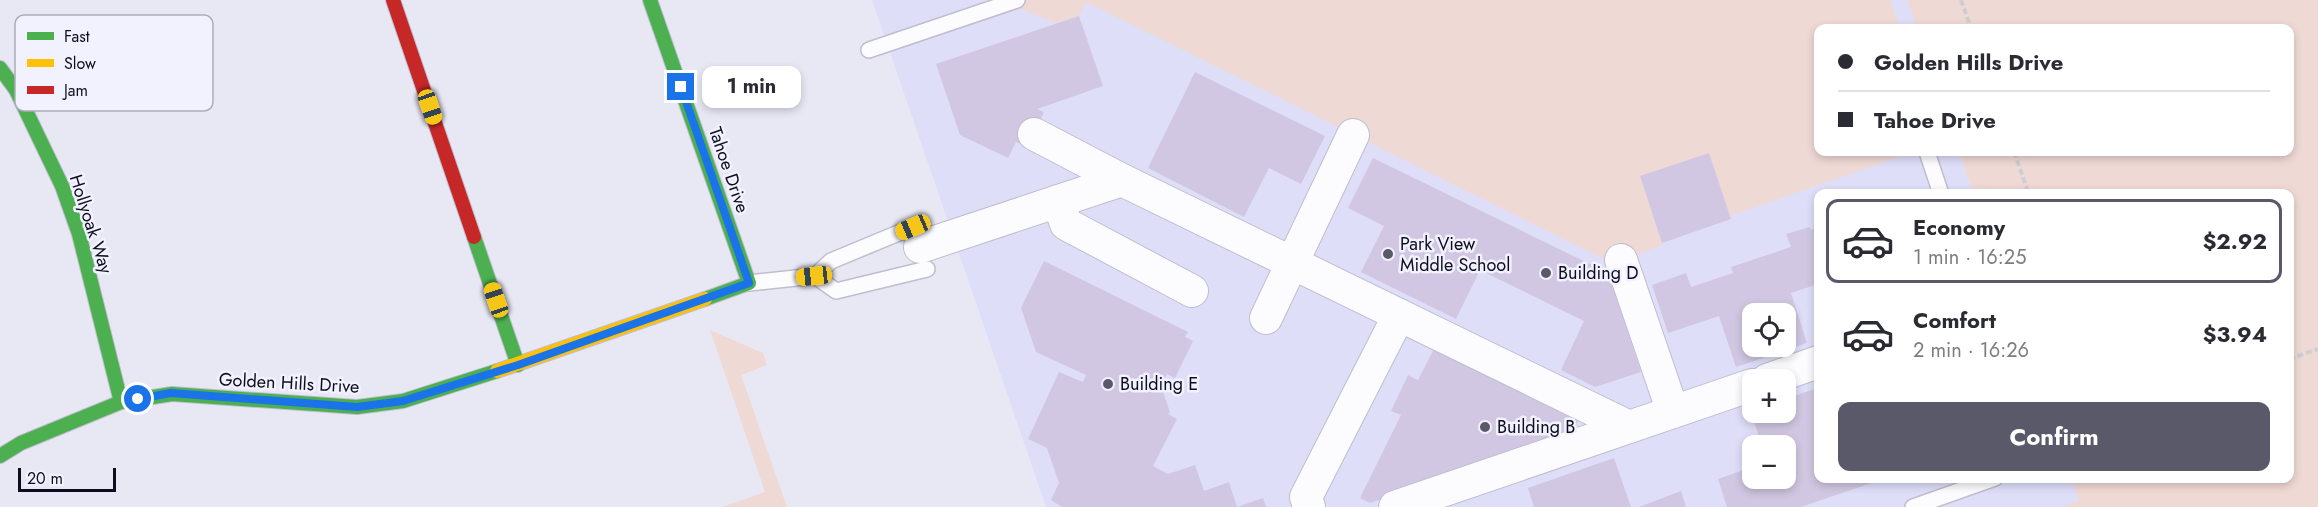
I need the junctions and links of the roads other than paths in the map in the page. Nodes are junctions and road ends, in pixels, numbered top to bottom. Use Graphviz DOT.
graph roads {
  1 [pos="393,0"];
  2 [pos="650,0"];
  3 [pos="1017,0"];
  4 [pos="869,50"];
  5 [pos="0,68"];
  6 [pos="15,91"];
  7 [pos="26,111"];
  8 [pos="1034,134"];
  9 [pos="1353,135"];
  10 [pos="1928,156"];
  11 [pos="1122,180"];
  12 [pos="1939,189"];
  13 [pos="1058,201"];
  14 [pos="920,247"];
  15 [pos="1621,260"];
  16 [pos="1292,262"];
  17 [pos="814,276"];
  18 [pos="749,283"];
  19 [pos="1192,291"];
  20 [pos="1399,315"];
  21 [pos="1266,318"];
  22 [pos="1814,363"];
  23 [pos="518,365"];
  24 [pos="1796,370"];
  25 [pos="1742,388"];
  26 [pos="121,402"];
  27 [pos="1673,412"];
  28 [pos="1629,427"];
  29 [pos="0,456"];
  30 [pos="1981,483"];
  31 [pos="1309,507"];
  32 [pos="1395,507"];
  33 [pos="1912,507"];
  1 -- 23 [label="street"];
  2 -- 18 [label="street, Tahoe Drive"];
  3 -- 4 [label="lane"];
  5 -- 6 [label="street, Hollyoak Way"];
  7 -- 26 [label="street, Hollyoak Way"];
  8 -- 11 [label="street"];
  9 -- 16 [label="street"];
  10 -- 12 [label="lane"];
  11 -- 13 [label="street"];
  11 -- 16 [label="street"];
  13 -- 14 [label="street"];
  13 -- 19 [label="street"];
  14 -- 17 [label="lane"];
  14 -- 17 [label="lane"];
  15 -- 27 [label="street"];
  16 -- 20 [label="street"];
  16 -- 21 [label="street"];
  17 -- 18 [label="lane"];
  18 -- 23 [label="street, Golden Hills Drive"];
  20 -- 28 [label="street"];
  20 -- 31 [label="street"];
  22 -- 24 [label="street"];
  23 -- 26 [label="street, Golden Hills Drive"];
  25 -- 27 [label="street"];
  26 -- 29 [label="street, Golden Hills Drive"];
  27 -- 28 [label="street"];
  28 -- 32 [label="street"];
  30 -- 33 [label="lane"];
}
